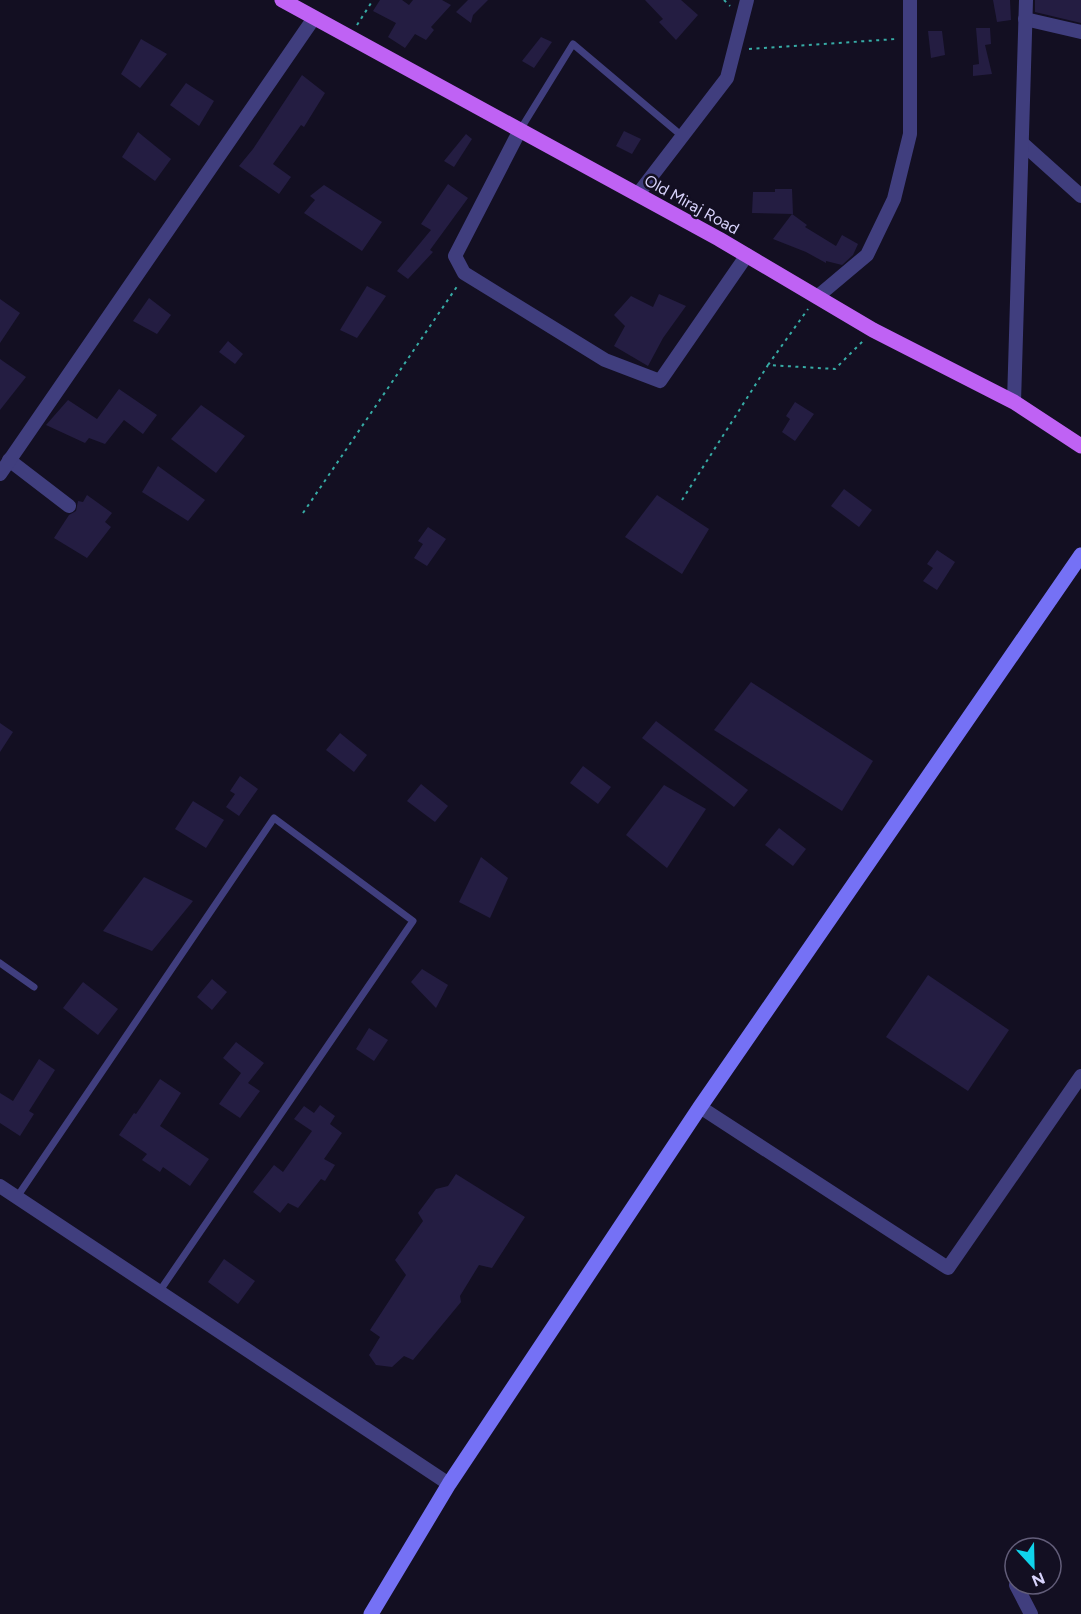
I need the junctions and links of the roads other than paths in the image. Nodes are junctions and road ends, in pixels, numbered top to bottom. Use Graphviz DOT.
graph roads {
  1 [pos="282,0"];
  2 [pos="747,0"];
  3 [pos="910,0"];
  4 [pos="1026,0"];
  5 [pos="314,18"];
  6 [pos="1025,19"];
  7 [pos="1081,32"];
  8 [pos="520,130"];
  9 [pos="682,136"];
  10 [pos="1022,143"];
  11 [pos="638,194"];
  12 [pos="1081,196"];
  13 [pos="747,255"];
  14 [pos="817,297"];
  15 [pos="1014,402"];
  16 [pos="1081,446"];
  17 [pos="9,460"];
  18 [pos="0,474"];
  19 [pos="69,506"];
  20 [pos="1081,555"];
  21 [pos="0,963"];
  22 [pos="34,987"];
  23 [pos="1081,1076"];
  24 [pos="700,1107"];
  25 [pos="0,1186"];
  26 [pos="16,1197"];
  27 [pos="159,1292"];
  28 [pos="449,1484"];
  29 [pos="1022,1596"];
  30 [pos="371,1614"];
  31 [pos="1031,1614"];
  1 -- 5 [label="main road, Old Miraj Road"];
  2 -- 9 [label="street"];
  3 -- 14 [label="street"];
  4 -- 6 [label="street"];
  5 -- 8 [label="main road, Old Miraj Road"];
  5 -- 17 [label="street"];
  6 -- 7 [label="street"];
  6 -- 10 [label="street"];
  8 -- 9 [label="lane"];
  8 -- 11 [label="main road, Old Miraj Road"];
  8 -- 13 [label="street"];
  9 -- 11 [label="street"];
  10 -- 12 [label="street"];
  10 -- 15 [label="street"];
  11 -- 13 [label="main road, Old Miraj Road"];
  13 -- 14 [label="main road, Old Miraj Road"];
  14 -- 15 [label="main road, Old Miraj Road"];
  15 -- 16 [label="main road, Old Miraj Road"];
  17 -- 18 [label="street"];
  17 -- 19 [label="street"];
  20 -- 24 [label="main road"];
  21 -- 22 [label="lane"];
  23 -- 24 [label="street"];
  24 -- 28 [label="main road"];
  25 -- 26 [label="street"];
  26 -- 27 [label="street"];
  26 -- 27 [label="lane"];
  27 -- 28 [label="street"];
  28 -- 30 [label="main road"];
  29 -- 31 [label="street"];
}
